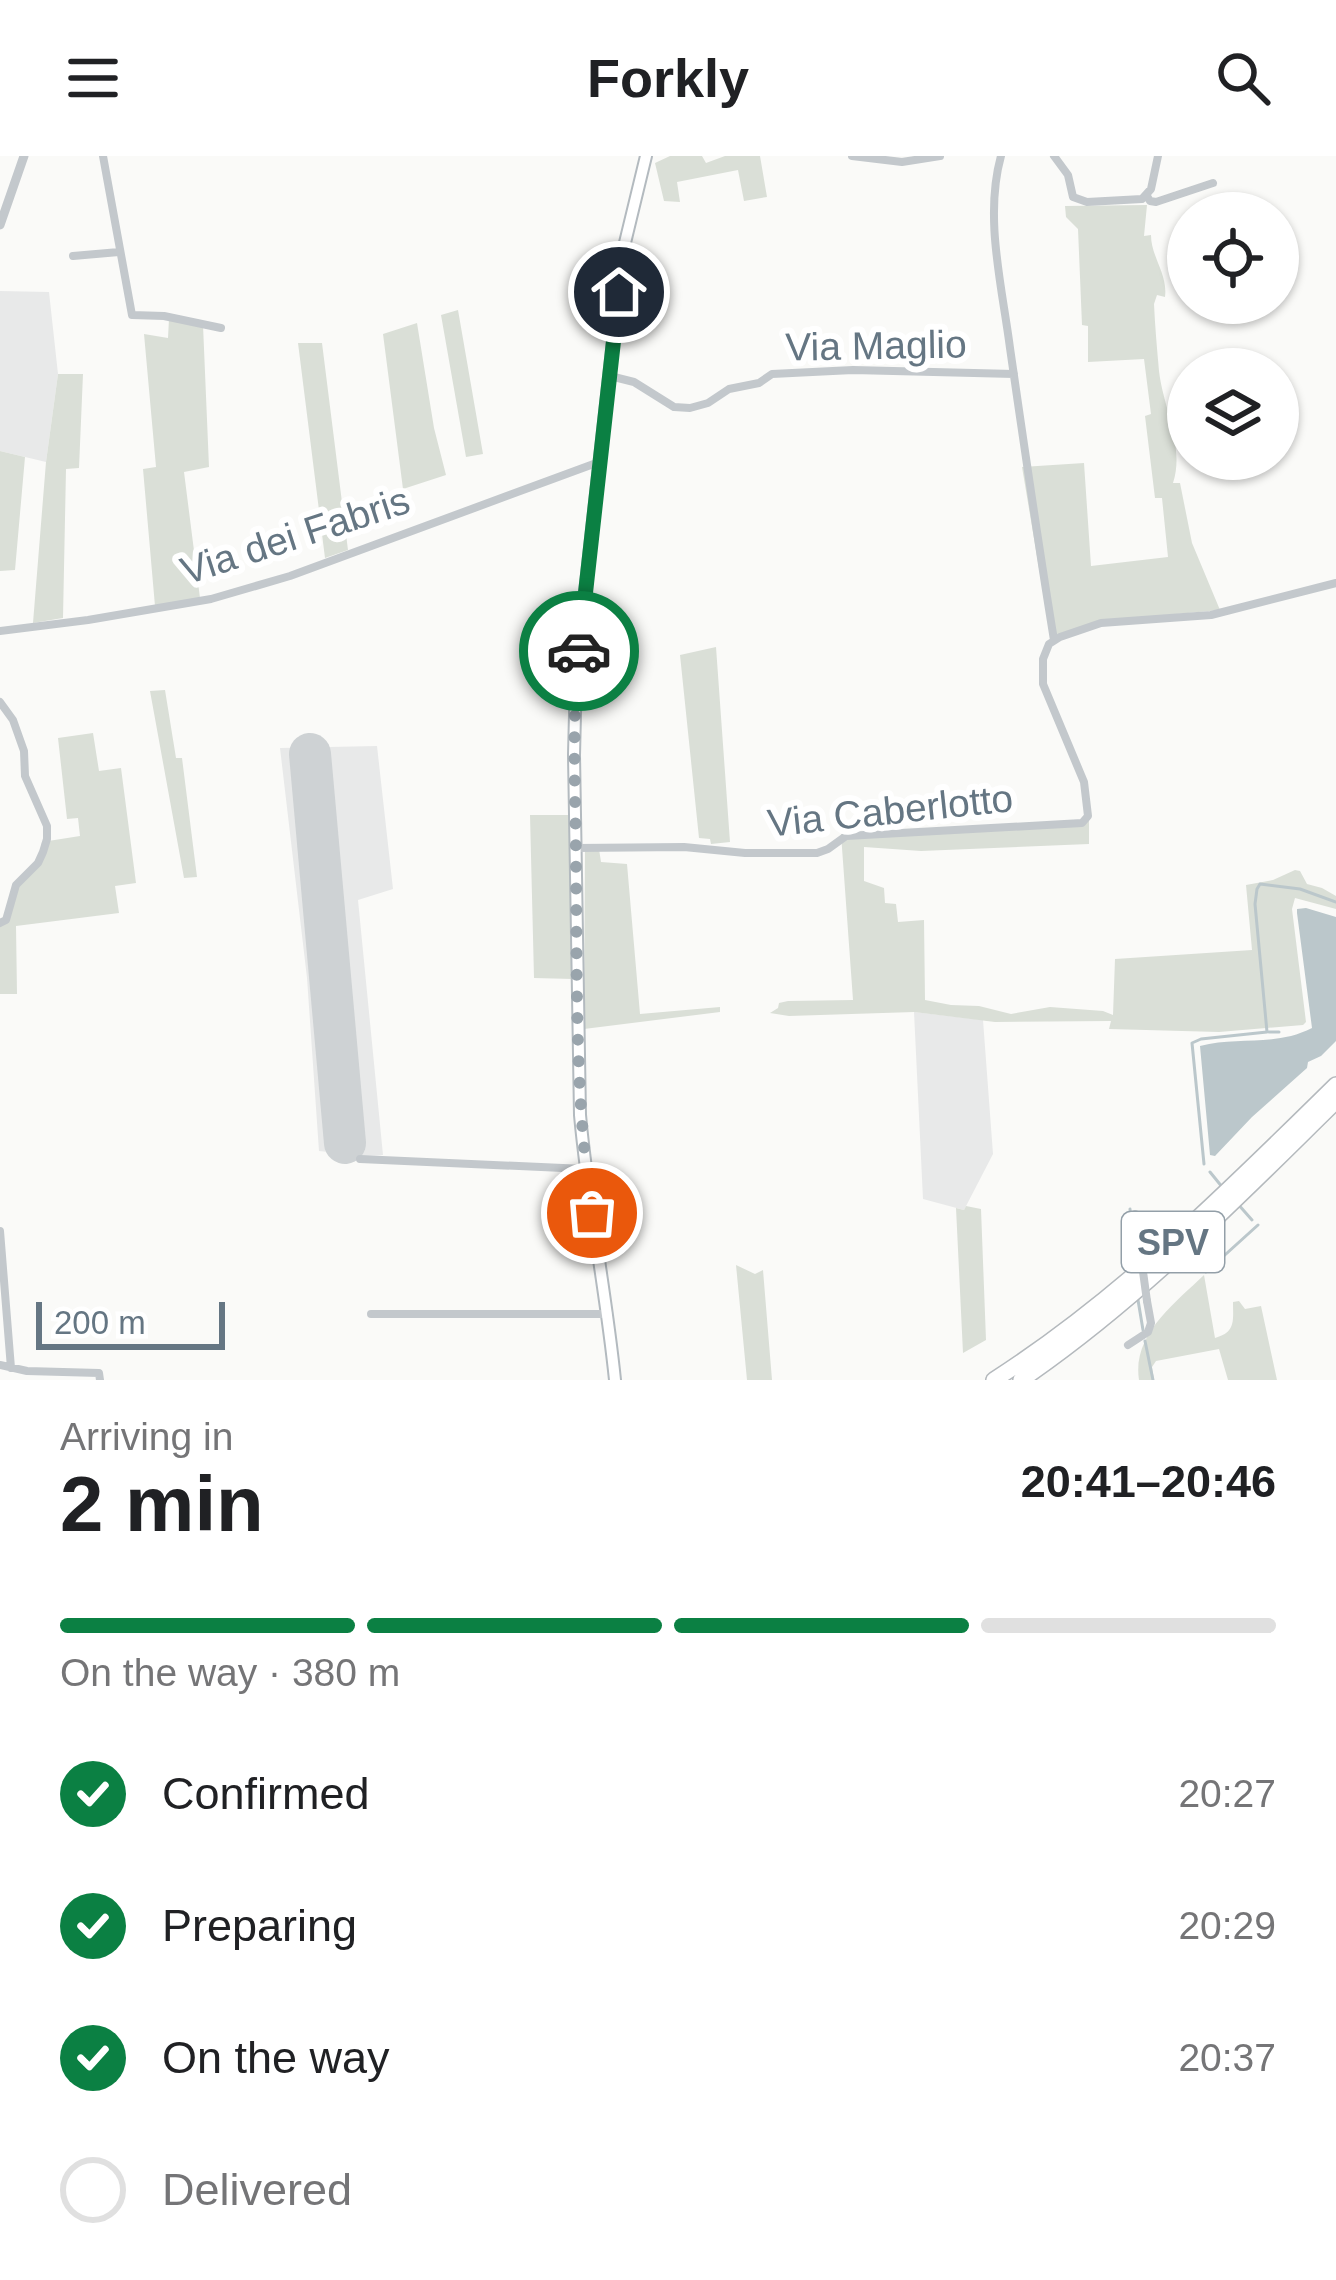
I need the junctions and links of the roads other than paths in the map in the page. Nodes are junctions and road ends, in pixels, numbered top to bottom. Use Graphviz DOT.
graph roads {
  1 [pos="24,156"];
  2 [pos="103,156"];
  3 [pos="646,156"];
  4 [pos="852,156"];
  5 [pos="940,156"];
  6 [pos="1001,156"];
  7 [pos="1054,156"];
  8 [pos="1158,156"];
  9 [pos="1213,183"];
  10 [pos="1147,196"];
  11 [pos="0,225"];
  12 [pos="119,251"];
  13 [pos="73,256"];
  14 [pos="221,328"];
  15 [pos="1014,374"];
  16 [pos="610,376"];
  17 [pos="600,462"];
  18 [pos="1336,583"];
  19 [pos="0,631"];
  20 [pos="1054,640"];
  21 [pos="0,703"];
  22 [pos="576,848"];
  23 [pos="0,923"];
  24 [pos="1336,1084"];
  25 [pos="1336,1101"];
  26 [pos="360,1159"];
  27 [pos="585,1169"];
  28 [pos="1135,1214"];
  29 [pos="0,1231"];
  30 [pos="370,1314"];
  31 [pos="608,1314"];
  32 [pos="1128,1345"];
  33 [pos="5,1366"];
  34 [pos="100,1380"];
  35 [pos="615,1380"];
  36 [pos="994,1380"];
  37 [pos="1021,1380"];
  1 -- 11 [label="street"];
  2 -- 12 [label="street"];
  3 -- 16 [label="main road"];
  4 -- 5 [label="street"];
  6 -- 15 [label="street, Via Maglio"];
  7 -- 10 [label="street"];
  8 -- 10 [label="street"];
  9 -- 10 [label="street"];
  12 -- 13 [label="street"];
  12 -- 14 [label="street"];
  15 -- 16 [label="street, Via Maglio"];
  15 -- 20 [label="street, Via Maglio"];
  16 -- 17 [label="main road"];
  17 -- 19 [label="street, Via dei Fabris"];
  17 -- 22 [label="main road"];
  18 -- 20 [label="street"];
  20 -- 22 [label="street, Via Caberlotto"];
  21 -- 23 [label="street"];
  22 -- 27 [label="main road"];
  24 -- 36 [label="highway, SPV"];
  25 -- 37 [label="highway, SPV"];
  26 -- 27 [label="street"];
  27 -- 31 [label="main road"];
  28 -- 32 [label="street, bridge"];
  29 -- 33 [label="street"];
  30 -- 31 [label="street"];
  31 -- 35 [label="main road"];
  33 -- 34 [label="street"];
}
